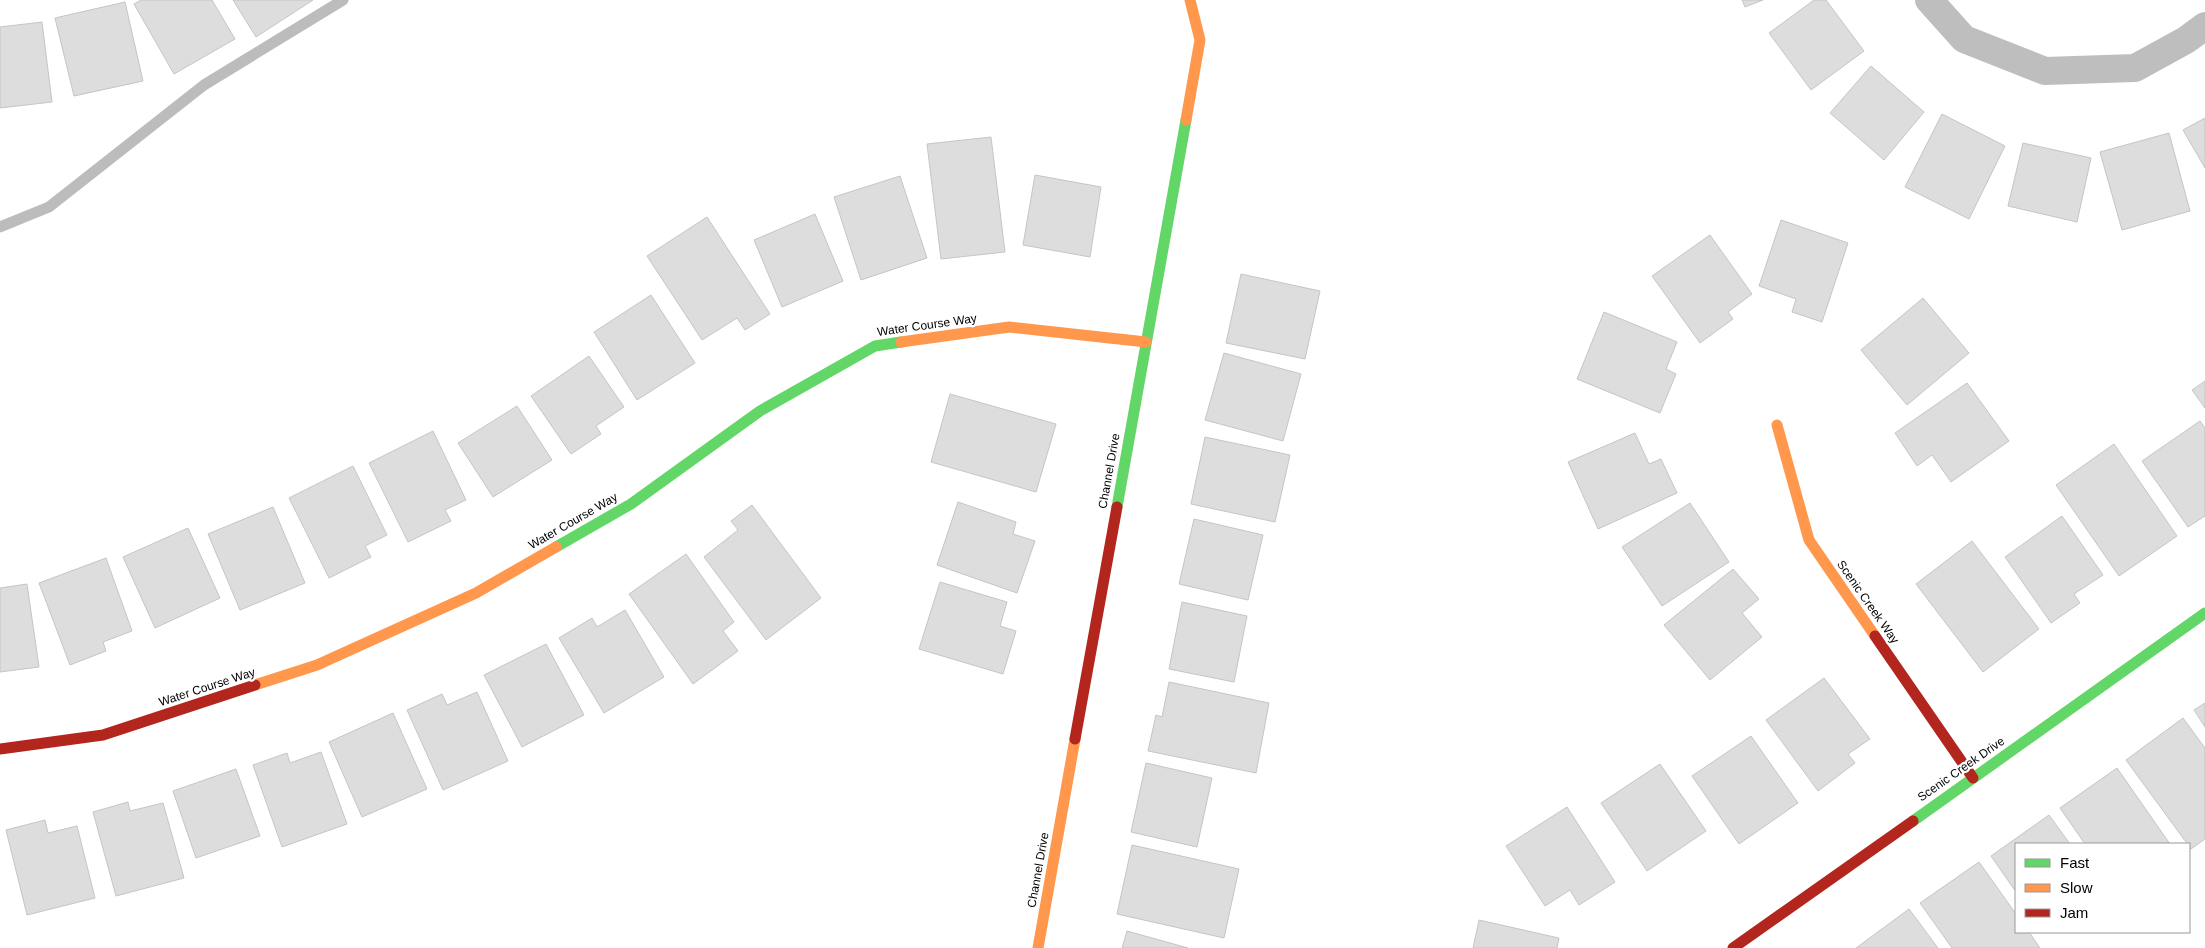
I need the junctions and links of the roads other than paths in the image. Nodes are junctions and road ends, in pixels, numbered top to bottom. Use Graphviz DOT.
graph roads {
  1 [pos="1190,0"];
  2 [pos="1929,0"];
  3 [pos="2205,26"];
  4 [pos="1146,342"];
  5 [pos="1777,425"];
  6 [pos="2205,614"];
  7 [pos="0,749"];
  8 [pos="1973,778"];
  9 [pos="1038,948"];
  10 [pos="1733,948"];
  1 -- 4 [label="street, Channel Drive"];
  2 -- 3 [label="street"];
  4 -- 7 [label="street, Water Course Way"];
  4 -- 9 [label="street, Channel Drive"];
  5 -- 8 [label="street, Scenic Creek Way"];
  6 -- 8 [label="street, Scenic Creek Drive"];
  8 -- 10 [label="street, Scenic Creek Drive"];
}
